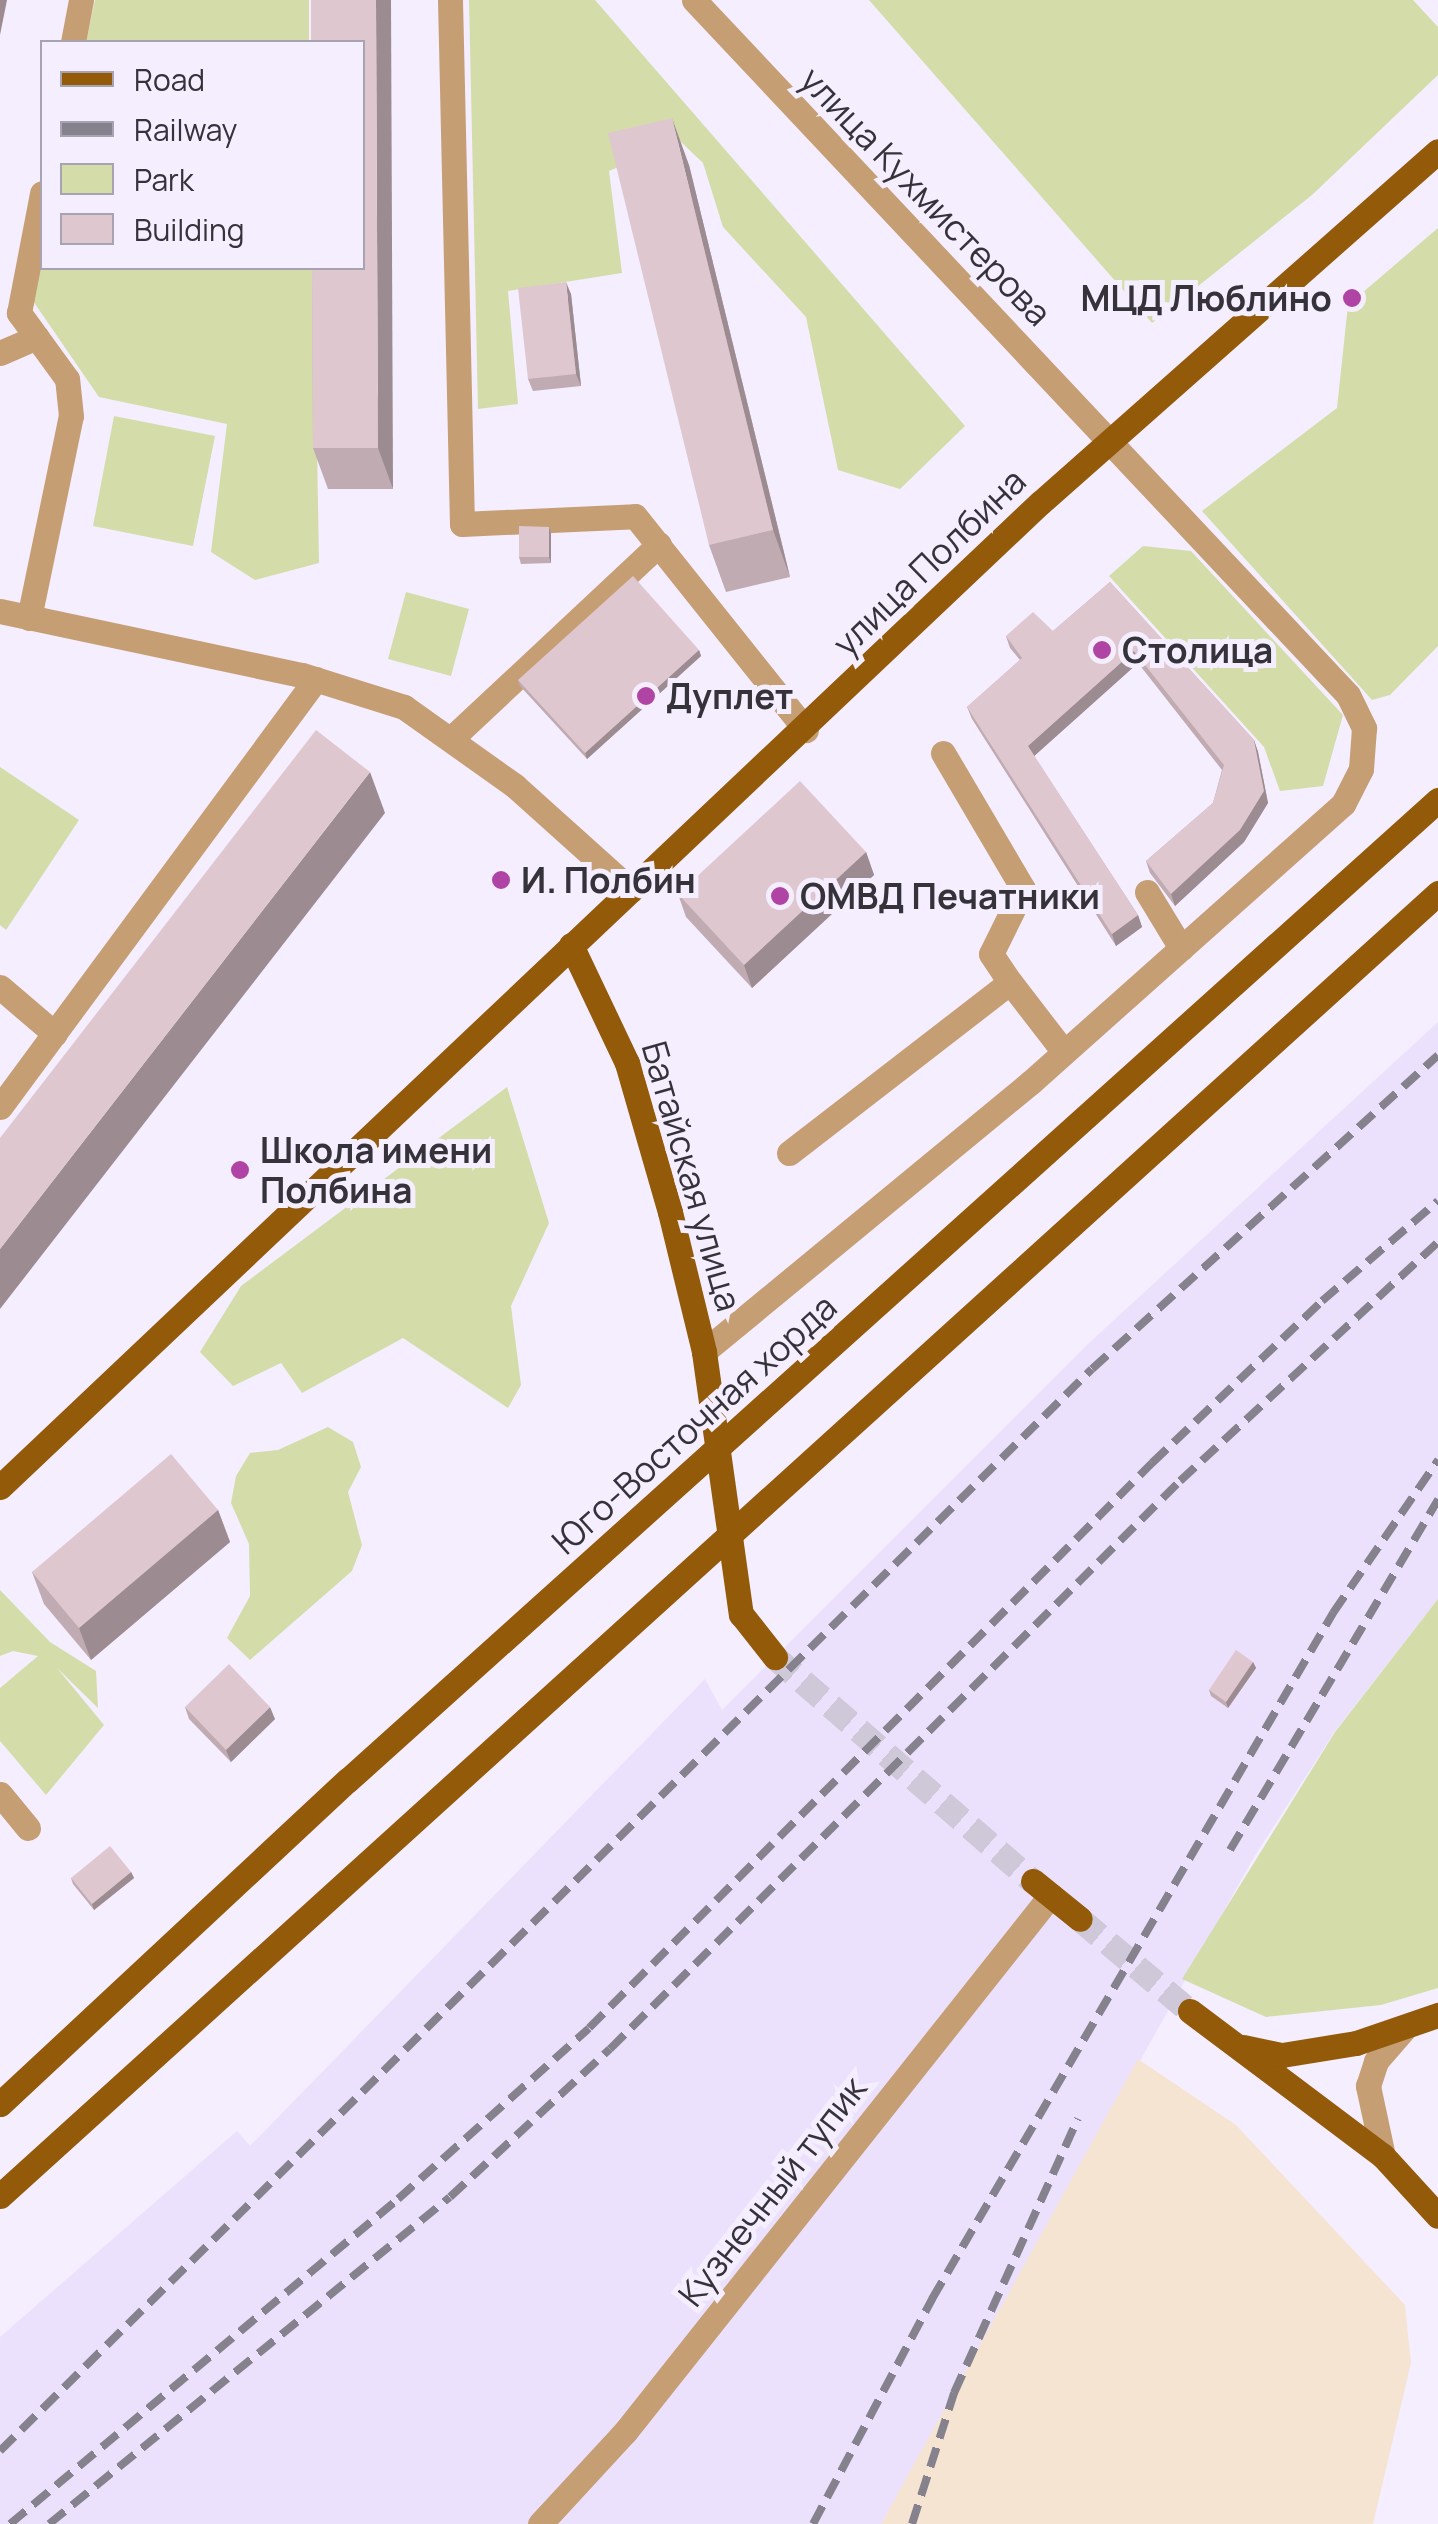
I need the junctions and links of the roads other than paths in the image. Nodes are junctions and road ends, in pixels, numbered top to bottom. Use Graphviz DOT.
graph roads {
  1 [pos="81,0"];
  2 [pos="450,0"];
  3 [pos="694,0"];
  4 [pos="72,40"];
  5 [pos="1438,150"];
  6 [pos="40,203"];
  7 [pos="36,337"];
  8 [pos="0,352"];
  9 [pos="1109,439"];
  10 [pos="659,544"];
  11 [pos="0,611"];
  12 [pos="29,618"];
  13 [pos="316,679"];
  14 [pos="806,730"];
  15 [pos="452,737"];
  16 [pos="942,754"];
  17 [pos="1438,800"];
  18 [pos="631,890"];
  19 [pos="1146,892"];
  20 [pos="1438,893"];
  21 [pos="571,945"];
  22 [pos="1181,948"];
  23 [pos="1010,982"];
  24 [pos="0,987"];
  25 [pos="55,1034"];
  26 [pos="1064,1052"];
  27 [pos="0,1107"];
  28 [pos="789,1153"];
  29 [pos="704,1352"];
  30 [pos="0,1488"];
  31 [pos="775,1657"];
  32 [pos="0,1794"];
  33 [pos="28,1828"];
  34 [pos="1042,1888"];
  35 [pos="1080,1919"];
  36 [pos="1190,2010"];
  37 [pos="1438,2015"];
  38 [pos="1404,2030"];
  39 [pos="1238,2046"];
  40 [pos="0,2104"];
  41 [pos="1382,2156"];
  42 [pos="0,2196"];
  43 [pos="1438,2216"];
  44 [pos="540,2524"];
  1 -- 4 [label="street"];
  2 -- 10 [label="street"];
  3 -- 9 [label="street, улица Кухмистерова"];
  5 -- 9 [label="main road, улица Полбина"];
  6 -- 7 [label="street"];
  7 -- 8 [label="street"];
  7 -- 12 [label="street"];
  9 -- 14 [label="main road, улица Полбина"];
  9 -- 22 [label="street, улица Кухмистерова"];
  10 -- 14 [label="street"];
  10 -- 15 [label="street"];
  11 -- 12 [label="street"];
  12 -- 13 [label="street"];
  13 -- 15 [label="street"];
  13 -- 25 [label="street"];
  14 -- 18 [label="main road, улица Полбина"];
  15 -- 18 [label="street"];
  16 -- 23 [label="street"];
  17 -- 40 [label="main road, Юго-Восточная хорда"];
  18 -- 21 [label="main road, улица Полбина"];
  19 -- 22 [label="street"];
  20 -- 42 [label="main road"];
  21 -- 29 [label="main road, Батайская улица"];
  21 -- 30 [label="main road, улица Полбина"];
  22 -- 26 [label="street, улица Кухмистерова"];
  23 -- 26 [label="street"];
  23 -- 28 [label="street"];
  24 -- 25 [label="street"];
  25 -- 27 [label="street"];
  26 -- 29 [label="street, улица Кухмистерова"];
  29 -- 31 [label="main road, Батайская улица"];
  32 -- 33 [label="street"];
  34 -- 35 [label="main road"];
  34 -- 44 [label="street, Кузнечный тупик"];
  36 -- 39 [label="main road"];
  37 -- 38 [label="main road"];
  38 -- 39 [label="main road"];
  38 -- 41 [label="street"];
  39 -- 41 [label="main road"];
  41 -- 43 [label="main road"];
}
